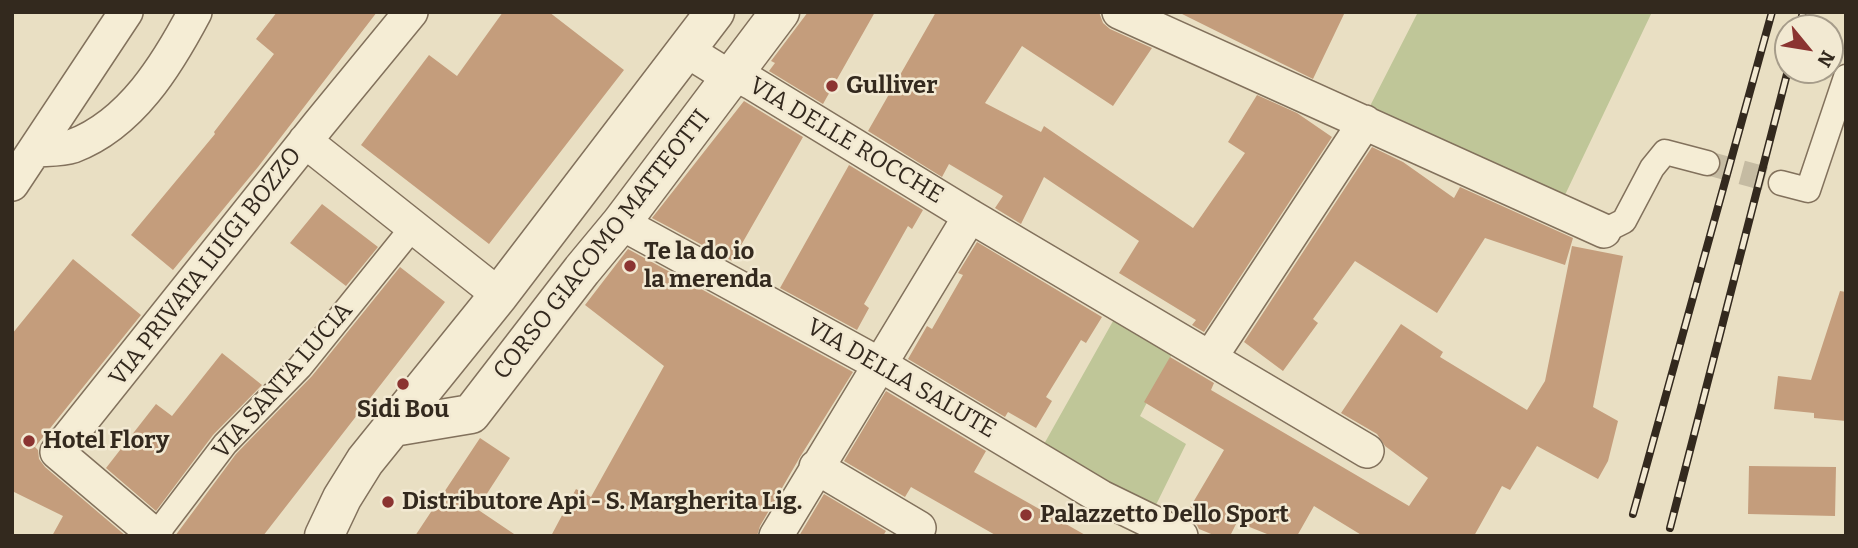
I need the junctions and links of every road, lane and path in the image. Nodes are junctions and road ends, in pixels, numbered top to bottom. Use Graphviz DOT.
graph roads {
  1 [pos="126,12"];
  2 [pos="195,12"];
  3 [pos="411,12"];
  4 [pos="715,12"];
  5 [pos="780,12"];
  6 [pos="1119,12"];
  7 [pos="686,50"];
  8 [pos="1846,77"];
  9 [pos="731,78"];
  10 [pos="1365,122"];
  11 [pos="305,141"];
  12 [pos="35,150"];
  13 [pos="1707,163"];
  14 [pos="1781,183"];
  15 [pos="12,184"];
  16 [pos="970,216"];
  17 [pos="621,223"];
  18 [pos="413,227"];
  19 [pos="1604,231"];
  20 [pos="499,295"];
  21 [pos="1210,358"];
  22 [pos="879,364"];
  23 [pos="393,427"];
  24 [pos="1367,452"];
  25 [pos="816,467"];
  26 [pos="155,536"];
  27 [pos="324,536"];
  28 [pos="776,536"];
  29 [pos="914,536"];
  30 [pos="1181,536"];
  1 -- 12 [label="street"];
  2 -- 12 [label="street"];
  3 -- 11 [label="street"];
  4 -- 7 [label="street, CORSO GIACOMO MATTEOTTI"];
  5 -- 9 [label="street, CORSO GIACOMO MATTEOTTI"];
  6 -- 10 [label="street"];
  7 -- 9 [label="street, VIA DELLE ROCCHE"];
  7 -- 20 [label="street, CORSO GIACOMO MATTEOTTI"];
  8 -- 14 [label="street"];
  9 -- 16 [label="street, VIA DELLE ROCCHE"];
  9 -- 17 [label="street, CORSO GIACOMO MATTEOTTI"];
  10 -- 19 [label="street"];
  10 -- 21 [label="street"];
  11 -- 18 [label="street, VIA PRIVATA LUIGI BOZZO"];
  11 -- 26 [label="street, VIA PRIVATA LUIGI BOZZO"];
  12 -- 15 [label="street"];
  13 -- 19 [label="street"];
  16 -- 21 [label="street, VIA DELLE ROCCHE"];
  16 -- 22 [label="street"];
  17 -- 22 [label="street, VIA DELLA SALUTE"];
  17 -- 23 [label="street, CORSO GIACOMO MATTEOTTI"];
  18 -- 20 [label="street, VIA PRIVATA LUIGI BOZZO"];
  18 -- 26 [label="street, VIA SANTA LUCIA"];
  20 -- 23 [label="street, CORSO GIACOMO MATTEOTTI"];
  21 -- 24 [label="street, VIA DELLE ROCCHE"];
  22 -- 25 [label="street"];
  22 -- 30 [label="street, VIA DELLA SALUTE"];
  23 -- 27 [label="street, CORSO GIACOMO MATTEOTTI"];
  25 -- 28 [label="street"];
  25 -- 29 [label="street"];
}
